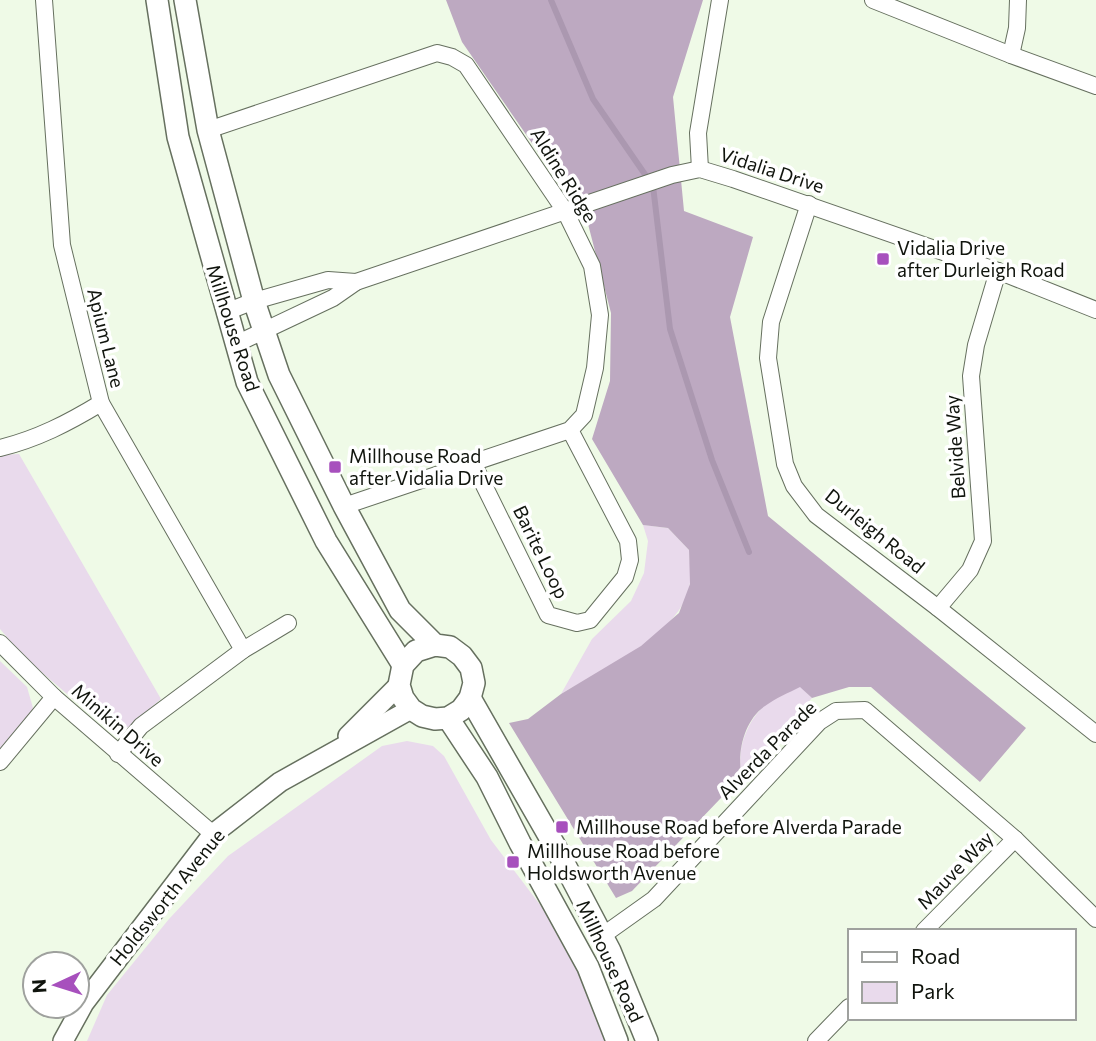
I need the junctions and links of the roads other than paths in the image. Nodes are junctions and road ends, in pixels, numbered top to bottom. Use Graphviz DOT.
graph roads {
  1 [pos="44,0"];
  2 [pos="157,0"];
  3 [pos="185,0"];
  4 [pos="720,0"];
  5 [pos="873,0"];
  6 [pos="1018,0"];
  7 [pos="1011,55"];
  8 [pos="1096,86"];
  9 [pos="208,130"];
  10 [pos="700,169"];
  11 [pos="808,204"];
  12 [pos="565,211"];
  13 [pos="998,271"];
  14 [pos="356,282"];
  15 [pos="254,301"];
  16 [pos="1095,311"];
  17 [pos="226,312"];
  18 [pos="264,331"];
  19 [pos="236,344"];
  20 [pos="101,403"];
  21 [pos="570,430"];
  22 [pos="0,448"];
  23 [pos="473,463"];
  24 [pos="344,506"];
  25 [pos="938,608"];
  26 [pos="288,623"];
  27 [pos="0,643"];
  28 [pos="435,645"];
  29 [pos="243,650"];
  30 [pos="401,675"];
  31 [pos="54,697"];
  32 [pos="470,698"];
  33 [pos="411,709"];
  34 [pos="448,718"];
  35 [pos="1096,734"];
  36 [pos="118,754"];
  37 [pos="330,755"];
  38 [pos="0,762"];
  39 [pos="213,834"];
  40 [pos="1015,839"];
  41 [pos="1096,919"];
  42 [pos="926,929"];
  43 [pos="602,936"];
  44 [pos="848,1008"];
  45 [pos="63,1041"];
  46 [pos="617,1041"];
  47 [pos="647,1041"];
  48 [pos="816,1041"];
  1 -- 20 [label="street, Apium Lane"];
  2 -- 17 [label="main road, Millhouse Road"];
  3 -- 9 [label="main road, Millhouse Road"];
  4 -- 10 [label="street"];
  5 -- 7 [label="street"];
  6 -- 7 [label="street"];
  7 -- 8 [label="street"];
  9 -- 12 [label="street, Aldine Ridge"];
  9 -- 15 [label="main road, Millhouse Road"];
  10 -- 11 [label="street, Vidalia Drive"];
  10 -- 12 [label="street, Vidalia Drive"];
  11 -- 13 [label="street, Vidalia Drive"];
  11 -- 25 [label="street, Durleigh Road"];
  12 -- 14 [label="street, Vidalia Drive"];
  12 -- 21 [label="street, Aldine Ridge"];
  13 -- 16 [label="street, Vidalia Drive"];
  13 -- 25 [label="street, Belvide Way"];
  14 -- 15 [label="street, Vidalia Drive"];
  14 -- 18 [label="street, Vidalia Drive"];
  15 -- 17 [label="street, Vidalia Drive"];
  15 -- 18 [label="main road, Millhouse Road"];
  17 -- 19 [label="main road, Millhouse Road"];
  18 -- 19 [label="street, Vidalia Drive"];
  18 -- 24 [label="main road, Millhouse Road"];
  19 -- 30 [label="main road, Millhouse Road"];
  20 -- 22 [label="street"];
  20 -- 29 [label="street, Apium Lane"];
  21 -- 23 [label="street"];
  21 -- 23 [label="street, Barite Loop"];
  23 -- 24 [label="street"];
  24 -- 28 [label="main road, Millhouse Road"];
  25 -- 35 [label="street, Durleigh Road"];
  26 -- 29 [label="street"];
  27 -- 31 [label="street, Minikin Drive"];
  28 -- 30 [label="main road"];
  28 -- 32 [label="main road, Millhouse Road"];
  29 -- 36 [label="street"];
  30 -- 33 [label="main road, Millhouse Road"];
  30 -- 37 [label="street, Holdsworth Avenue"];
  31 -- 36 [label="street, Minikin Drive"];
  31 -- 38 [label="street"];
  32 -- 34 [label="main road"];
  32 -- 43 [label="main road, Millhouse Road"];
  33 -- 34 [label="main road"];
  33 -- 37 [label="street, Holdsworth Avenue"];
  34 -- 46 [label="main road, Millhouse Road"];
  36 -- 39 [label="street, Minikin Drive"];
  37 -- 39 [label="street, Holdsworth Avenue"];
  39 -- 45 [label="street, Holdsworth Avenue"];
  40 -- 41 [label="street, Alverda Parade"];
  40 -- 42 [label="street, Mauve Way"];
  40 -- 43 [label="street, Alverda Parade"];
  43 -- 47 [label="main road, Millhouse Road"];
  44 -- 48 [label="street"];
}
